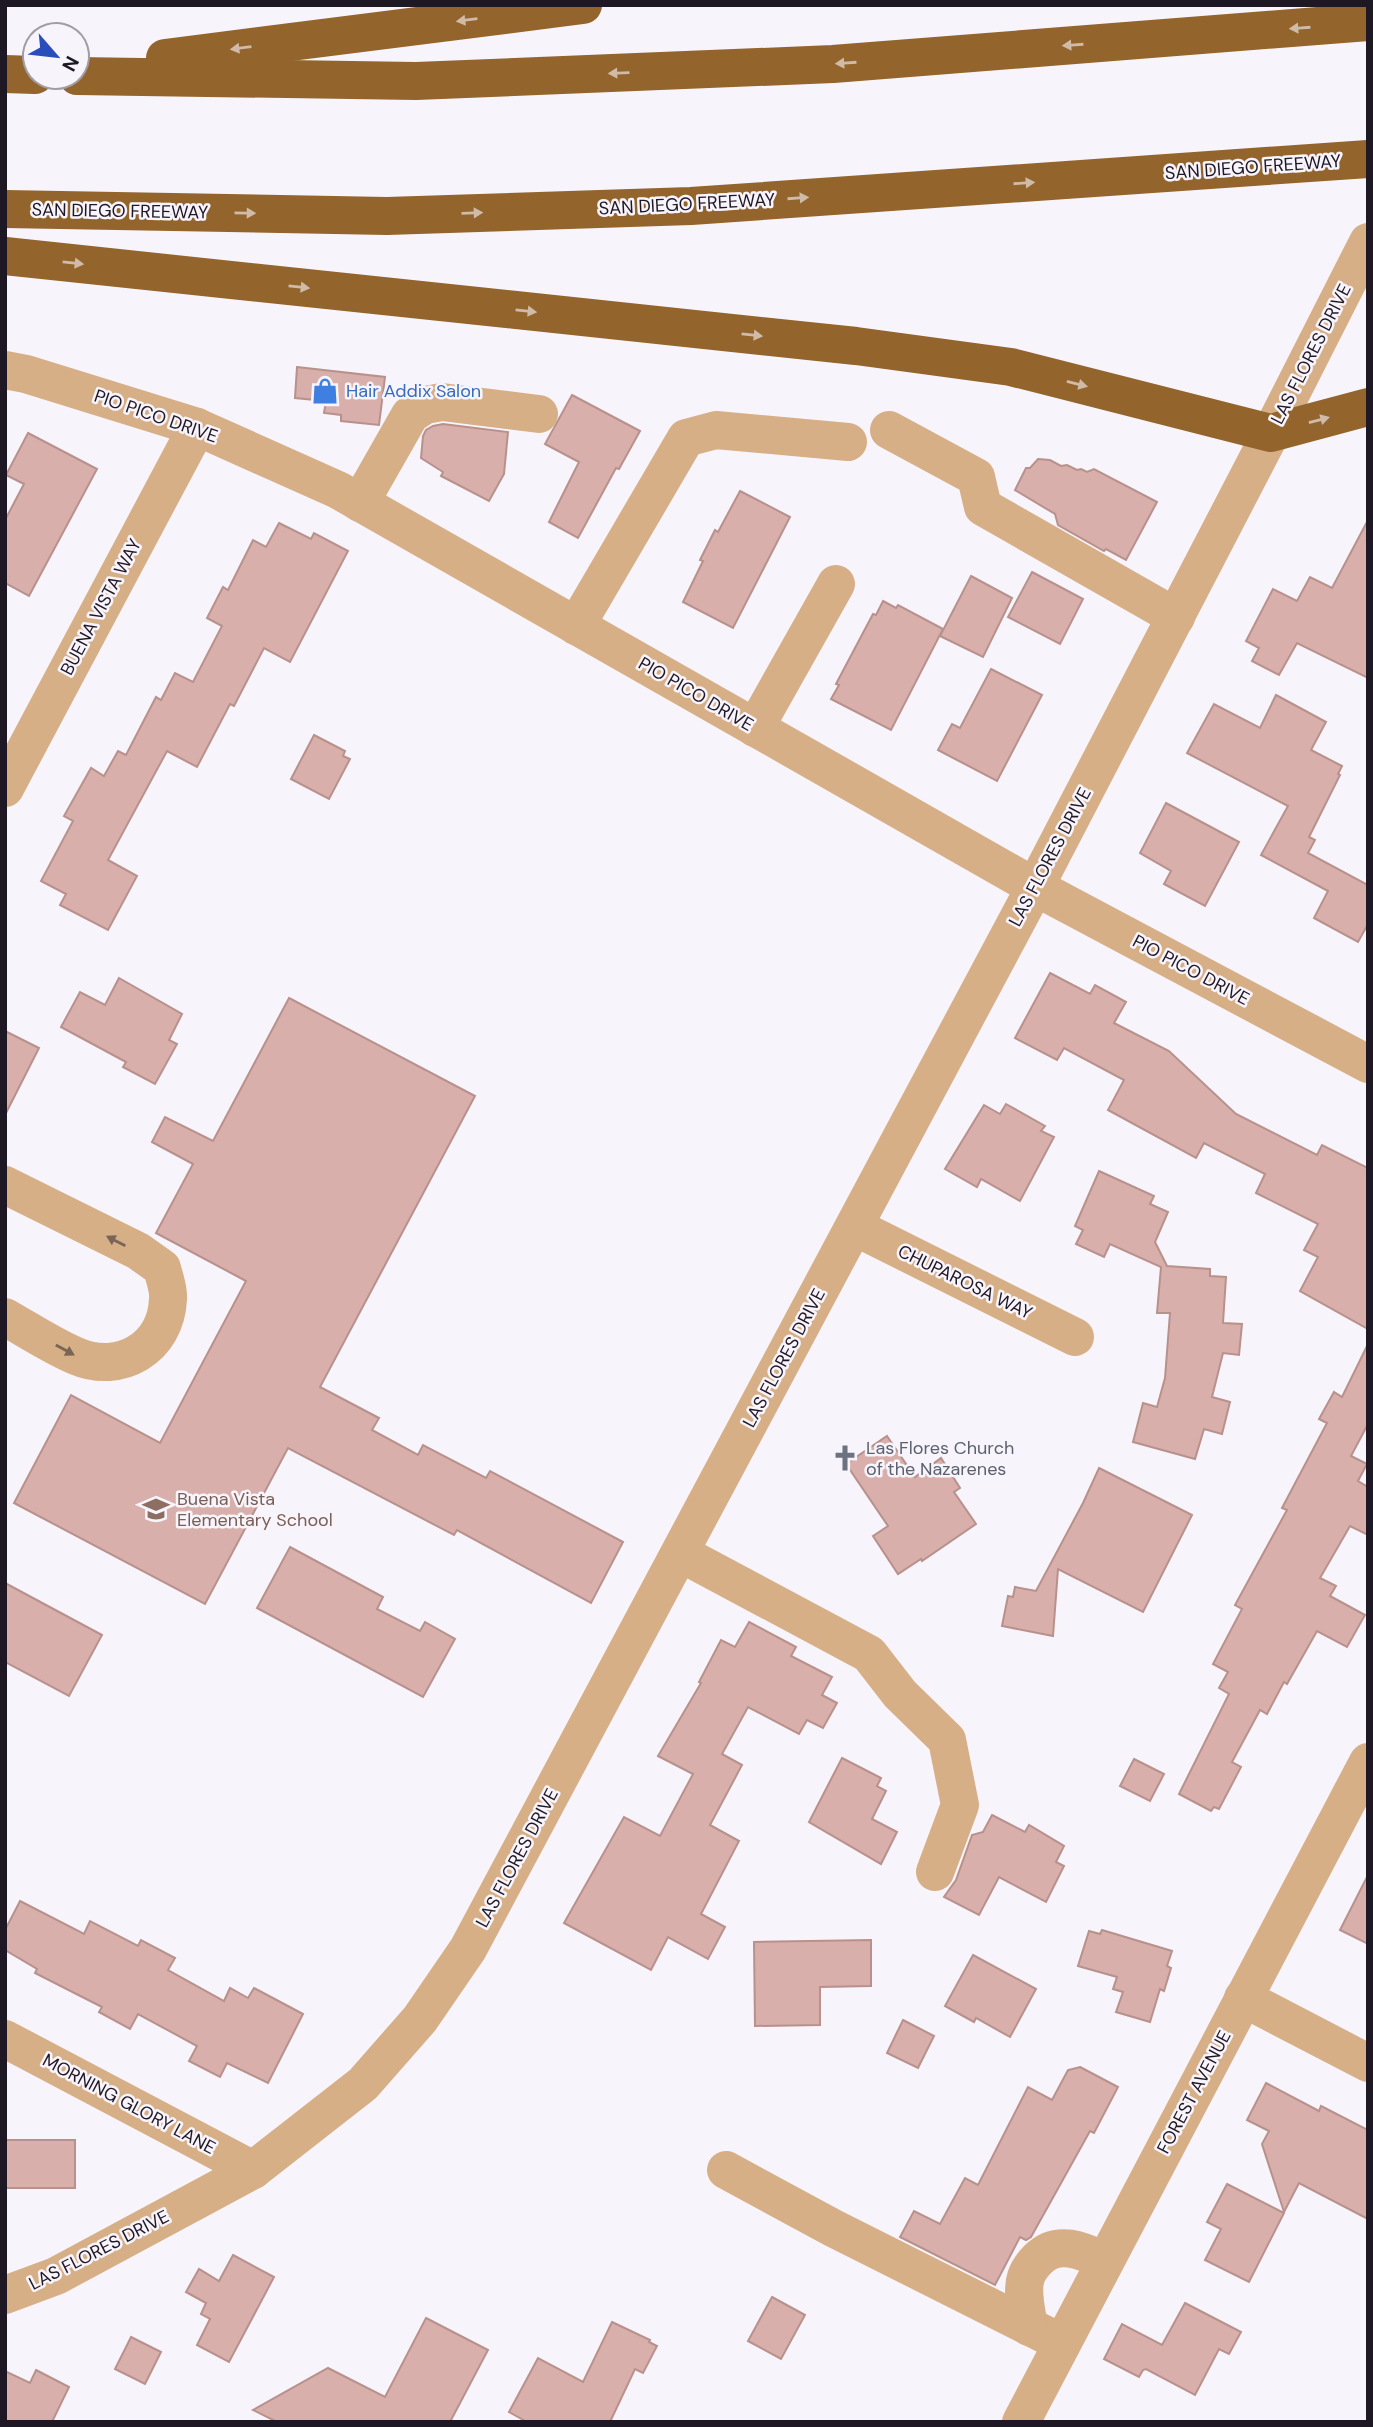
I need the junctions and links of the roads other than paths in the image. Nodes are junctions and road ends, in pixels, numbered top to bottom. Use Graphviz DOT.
graph roads {
  1 [pos="583,5"];
  2 [pos="1368,22"];
  3 [pos="91,67"];
  4 [pos="91,76"];
  5 [pos="1368,159"];
  6 [pos="5,209"];
  7 [pos="1364,249"];
  8 [pos="5,256"];
  9 [pos="5,370"];
  10 [pos="1368,407"];
  11 [pos="539,414"];
  12 [pos="197,427"];
  13 [pos="889,430"];
  14 [pos="1271,433"];
  15 [pos="848,442"];
  16 [pos="360,503"];
  17 [pos="836,584"];
  18 [pos="1176,617"];
  19 [pos="576,626"];
  20 [pos="755,728"];
  21 [pos="5,788"];
  22 [pos="1035,887"];
  23 [pos="1368,1064"];
  24 [pos="5,1185"];
  25 [pos="855,1227"];
  26 [pos="5,1317"];
  27 [pos="1075,1337"];
  28 [pos="680,1553"];
  29 [pos="1368,1762"];
  30 [pos="935,1872"];
  31 [pos="1243,1998"];
  32 [pos="5,2039"];
  33 [pos="1368,2063"];
  34 [pos="253,2170"];
  35 [pos="726,2170"];
  36 [pos="1105,2261"];
  37 [pos="5,2295"];
  38 [pos="1045,2335"];
  39 [pos="1021,2422"];
  1 -- 3 [label="highway, one-way"];
  2 -- 4 [label="highway, one-way"];
  6 -- 5 [label="highway, SAN DIEGO FREEWAY, one-way"];
  7 -- 14 [label="street, LAS FLORES DRIVE"];
  8 -- 14 [label="highway, one-way"];
  9 -- 12 [label="street, PIO PICO DRIVE"];
  14 -- 10 [label="highway, one-way"];
  11 -- 16 [label="street"];
  12 -- 16 [label="street, PIO PICO DRIVE"];
  12 -- 21 [label="street, BUENA VISTA WAY"];
  13 -- 18 [label="street"];
  14 -- 18 [label="street, LAS FLORES DRIVE"];
  15 -- 19 [label="street"];
  16 -- 19 [label="street, PIO PICO DRIVE"];
  17 -- 20 [label="street"];
  18 -- 22 [label="street, LAS FLORES DRIVE"];
  19 -- 20 [label="street, PIO PICO DRIVE"];
  20 -- 22 [label="street, PIO PICO DRIVE"];
  22 -- 23 [label="street, PIO PICO DRIVE"];
  22 -- 25 [label="street, LAS FLORES DRIVE"];
  26 -- 24 [label="street, one-way"];
  25 -- 27 [label="street, CHUPAROSA WAY"];
  25 -- 28 [label="street, LAS FLORES DRIVE"];
  28 -- 30 [label="street"];
  28 -- 34 [label="street, LAS FLORES DRIVE"];
  29 -- 31 [label="street, FOREST AVENUE"];
  31 -- 33 [label="street"];
  31 -- 36 [label="street, FOREST AVENUE"];
  32 -- 34 [label="street, MORNING GLORY LANE"];
  34 -- 37 [label="street, LAS FLORES DRIVE"];
  35 -- 38 [label="street"];
  36 -- 38 [label="street, FOREST AVENUE"];
  36 -- 38 [label="street"];
  38 -- 39 [label="street, FOREST AVENUE"];
}
